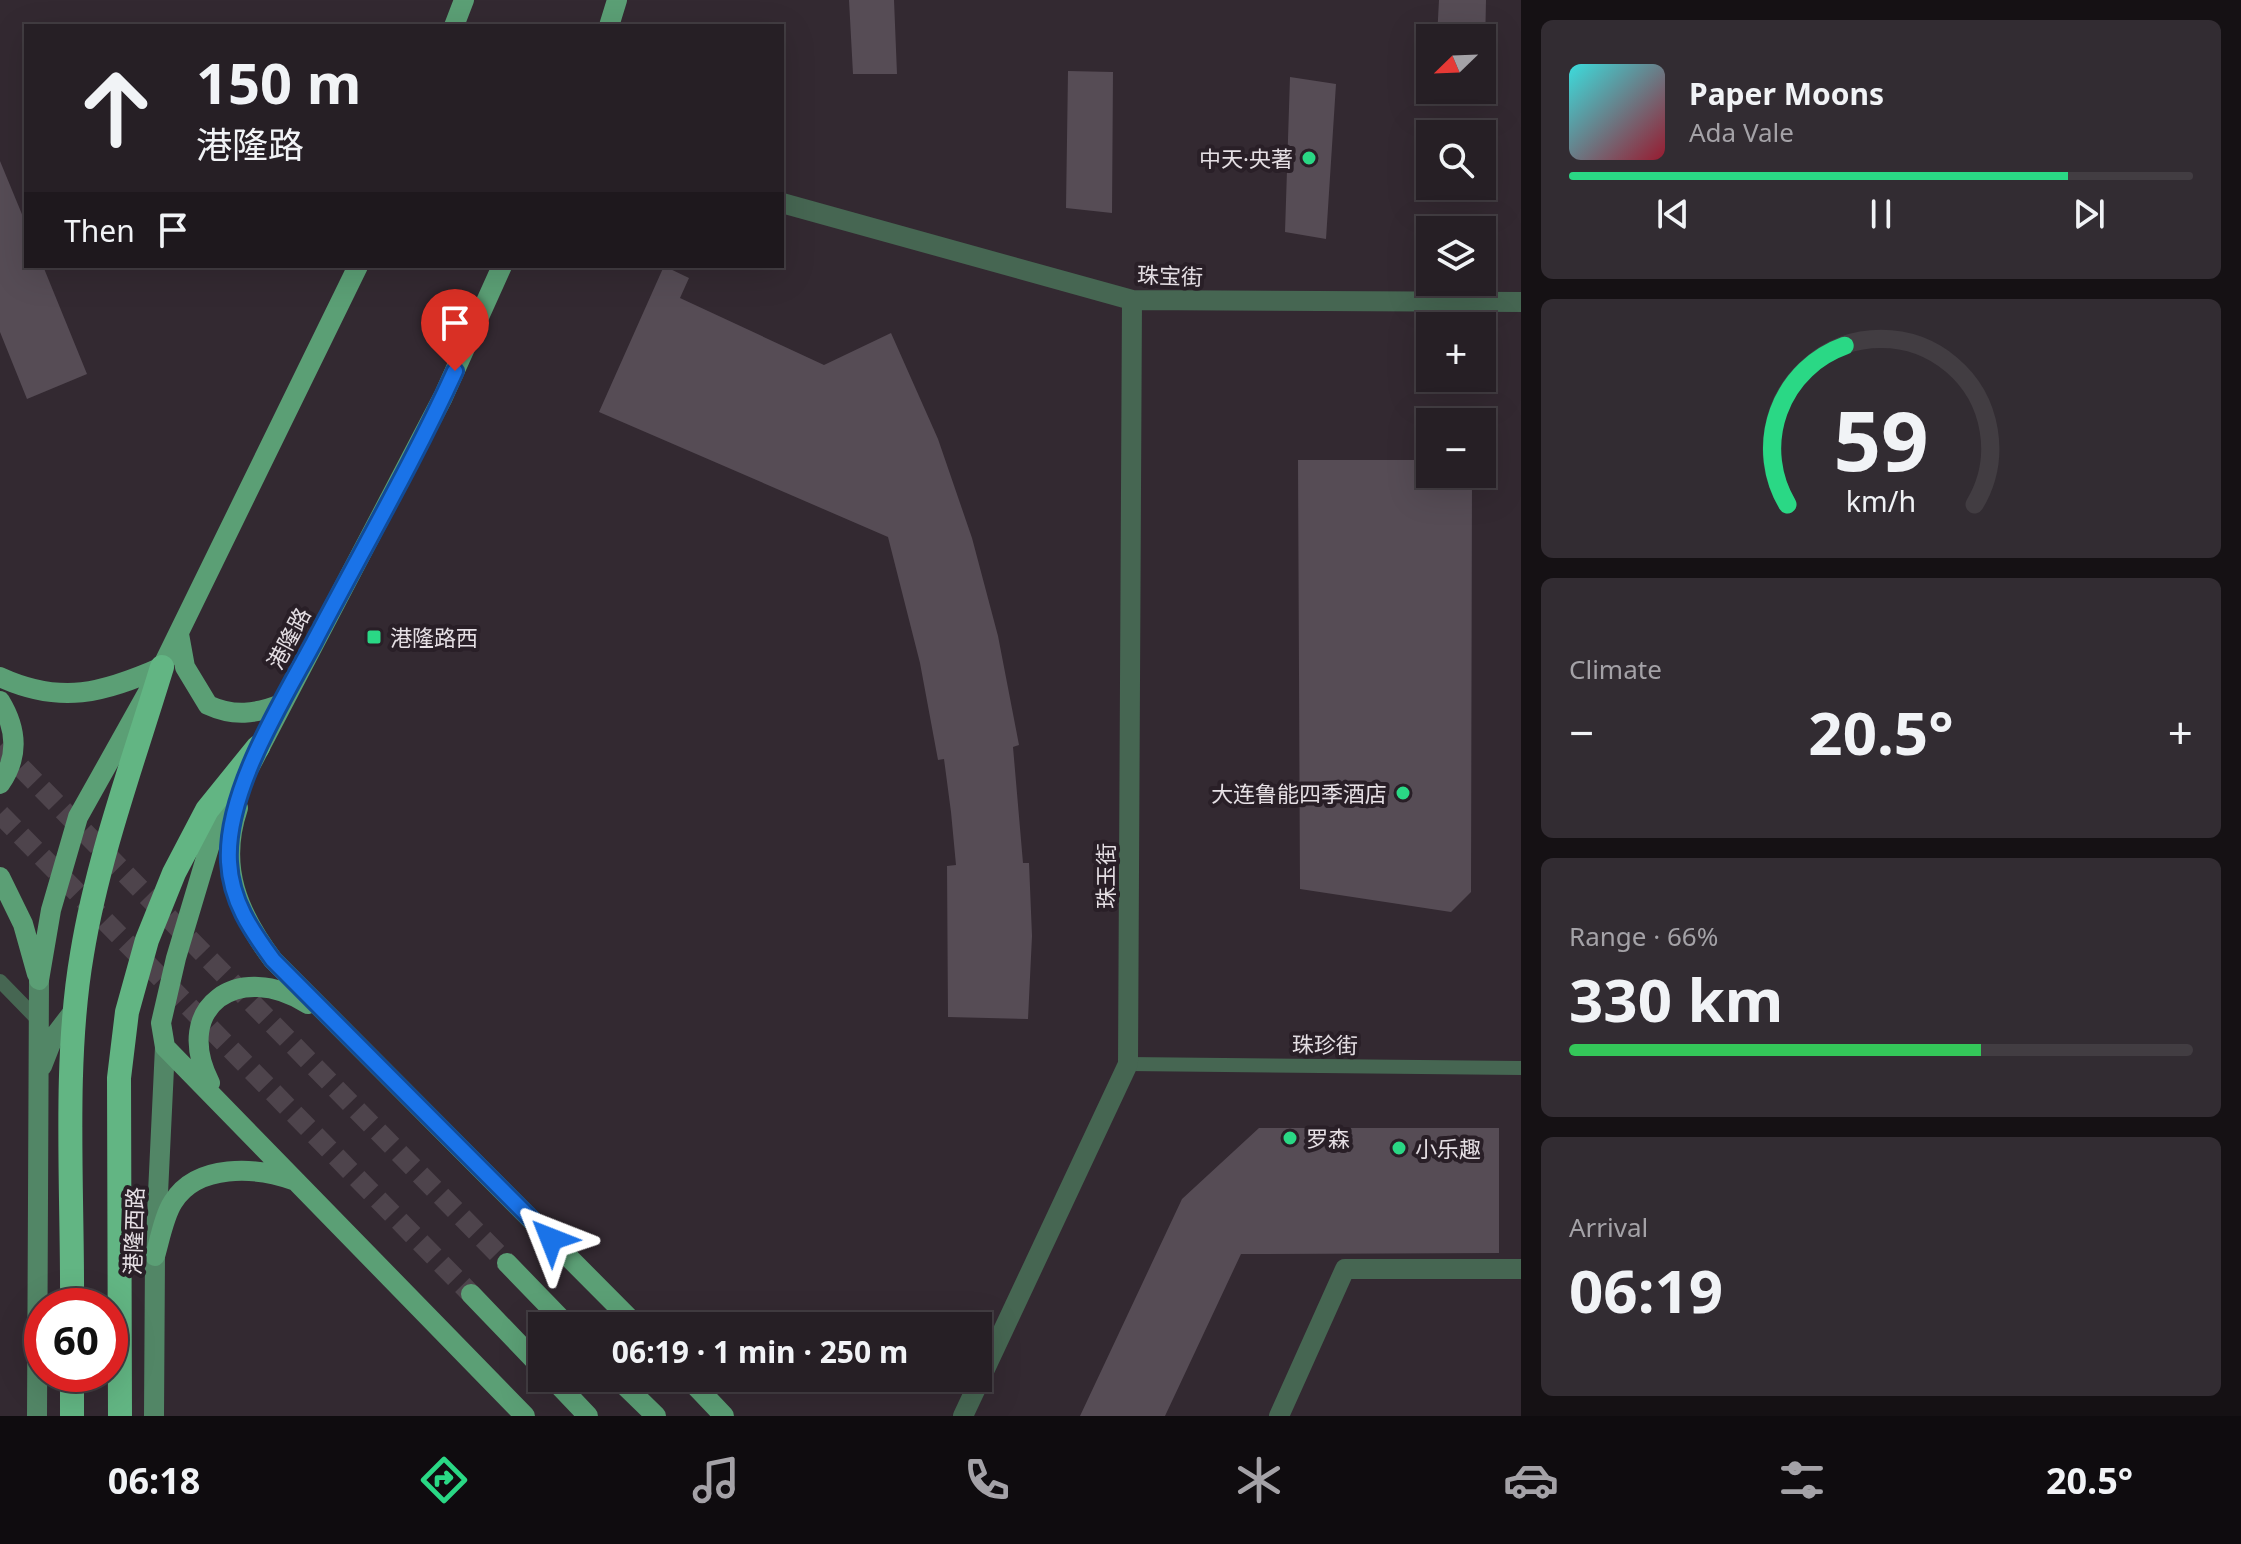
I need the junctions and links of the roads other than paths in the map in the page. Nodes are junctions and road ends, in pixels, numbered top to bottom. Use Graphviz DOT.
graph roads {
  1 [pos="464,0"];
  2 [pos="617,0"];
  3 [pos="455,24"];
  4 [pos="610,24"];
  5 [pos="784,204"];
  6 [pos="357,268"];
  7 [pos="501,268"];
  8 [pos="1132,300"];
  9 [pos="1521,302"];
  10 [pos="179,634"];
  11 [pos="162,667"];
  12 [pos="0,677"];
  13 [pos="0,701"];
  14 [pos="281,704"];
  15 [pos="258,747"];
  16 [pos="0,784"];
  17 [pos="0,877"];
  18 [pos="39,980"];
  19 [pos="0,981"];
  20 [pos="76,1008"];
  21 [pos="38,1020"];
  22 [pos="336,1022"];
  23 [pos="165,1047"];
  24 [pos="1128,1064"];
  25 [pos="1521,1068"];
  26 [pos="36,1082"];
  27 [pos="219,1101"];
  28 [pos="299,1182"];
  29 [pos="155,1256"];
  30 [pos="507,1263"];
  31 [pos="1521,1269"];
  32 [pos="72,1288"];
  33 [pos="471,1294"];
  34 [pos="554,1312"];
  35 [pos="623,1312"];
  36 [pos="528,1353"];
  37 [pos="72,1392"];
  38 [pos="565,1392"];
  39 [pos="631,1392"];
  40 [pos="701,1392"];
  41 [pos="37,1416"];
  42 [pos="72,1416"];
  43 [pos="120,1416"];
  44 [pos="154,1416"];
  45 [pos="525,1416"];
  46 [pos="588,1416"];
  47 [pos="656,1416"];
  48 [pos="724,1416"];
  49 [pos="963,1416"];
  50 [pos="1279,1416"];
  1 -- 3 [label="main road"];
  2 -- 4 [label="main road"];
  5 -- 8 [label="street, 珠宝街"];
  6 -- 10 [label="main road"];
  7 -- 14 [label="main road, 港隆路"];
  8 -- 9 [label="street, 珠宝街"];
  8 -- 24 [label="street, 珠玉街"];
  10 -- 11 [label="main road"];
  10 -- 14 [label="main road"];
  11 -- 12 [label="main road"];
  11 -- 18 [label="main road"];
  11 -- 20 [label="highway"];
  13 -- 16 [label="main road"];
  14 -- 15 [label="main road, 港隆路"];
  15 -- 22 [label="main road"];
  15 -- 23 [label="main road, 港隆路"];
  15 -- 43 [label="highway"];
  17 -- 18 [label="main road"];
  18 -- 21 [label="main road"];
  19 -- 21 [label="lane"];
  20 -- 26 [label="main road"];
  20 -- 32 [label="highway"];
  21 -- 26 [label="main road"];
  22 -- 27 [label="main road"];
  22 -- 35 [label="main road"];
  23 -- 27 [label="main road"];
  23 -- 29 [label="main road, 港隆西路"];
  24 -- 25 [label="lane, 珠珍街"];
  24 -- 49 [label="street, 珠玉街"];
  26 -- 41 [label="main road"];
  27 -- 28 [label="main road"];
  28 -- 29 [label="main road"];
  28 -- 45 [label="main road"];
  29 -- 44 [label="main road, 港隆西路"];
  30 -- 34 [label="main road"];
  31 -- 50 [label="street"];
  33 -- 36 [label="main road"];
  37 -- 42 [label="highway"];
  38 -- 46 [label="main road"];
  39 -- 47 [label="main road"];
  40 -- 48 [label="main road"];
}
